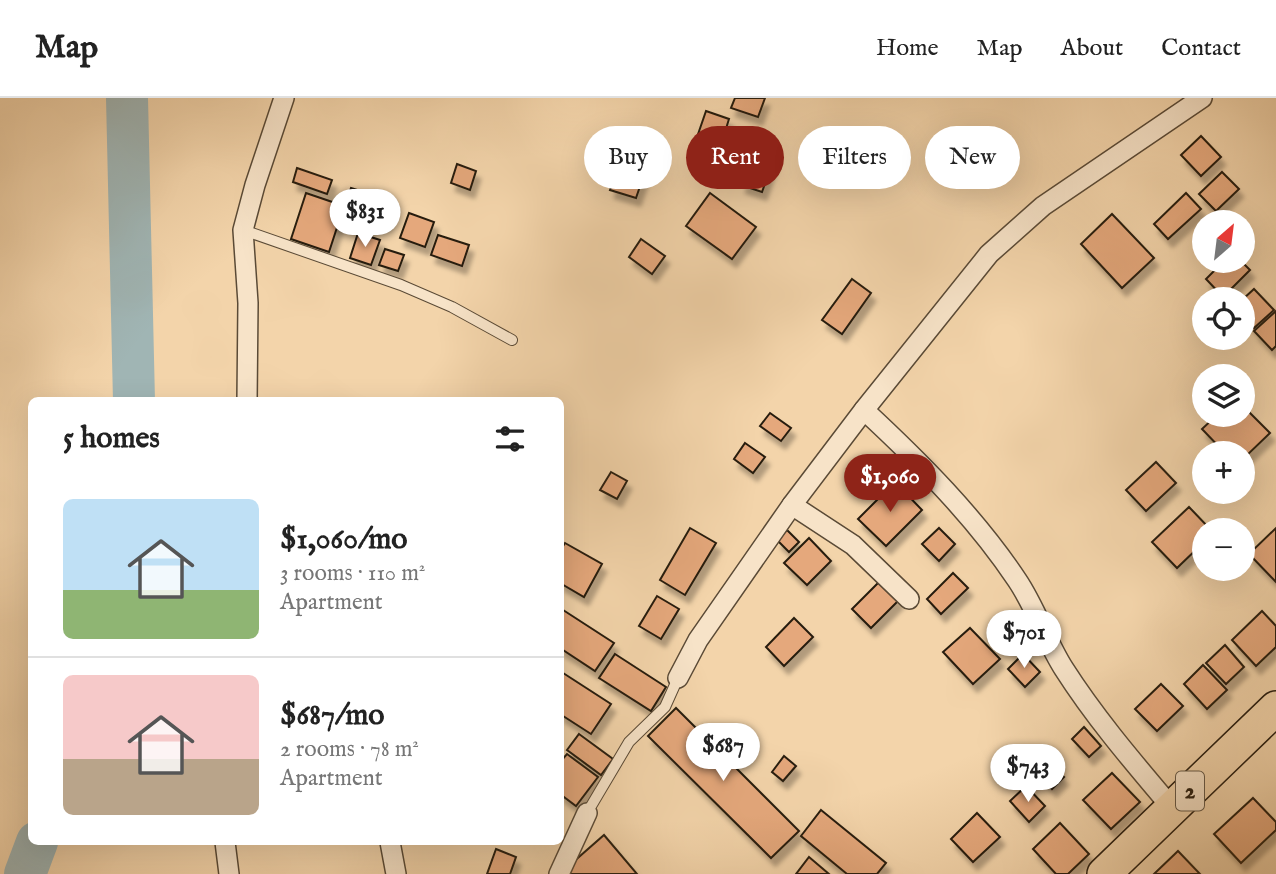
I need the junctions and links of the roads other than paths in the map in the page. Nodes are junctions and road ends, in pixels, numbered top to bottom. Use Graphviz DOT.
graph roads {
  1 [pos="284,98"];
  2 [pos="1202,98"];
  3 [pos="243,230"];
  4 [pos="512,340"];
  5 [pos="247,397"];
  6 [pos="864,410"];
  7 [pos="792,505"];
  8 [pos="909,598"];
  9 [pos="678,678"];
  10 [pos="1276,708"];
  11 [pos="1172,808"];
  12 [pos="587,813"];
  13 [pos="225,845"];
  14 [pos="391,845"];
  15 [pos="229,874"];
  16 [pos="396,874"];
  17 [pos="559,874"];
  18 [pos="1104,874"];
  1 -- 3 [label="street"];
  2 -- 6 [label="street"];
  3 -- 4 [label="lane"];
  3 -- 5 [label="street"];
  6 -- 7 [label="street"];
  6 -- 11 [label="street"];
  7 -- 8 [label="street"];
  7 -- 9 [label="street"];
  9 -- 12 [label="lane"];
  10 -- 11 [label="highway, 2"];
  11 -- 18 [label="highway, 2"];
  12 -- 17 [label="street"];
  13 -- 15 [label="street"];
  14 -- 16 [label="street"];
}
